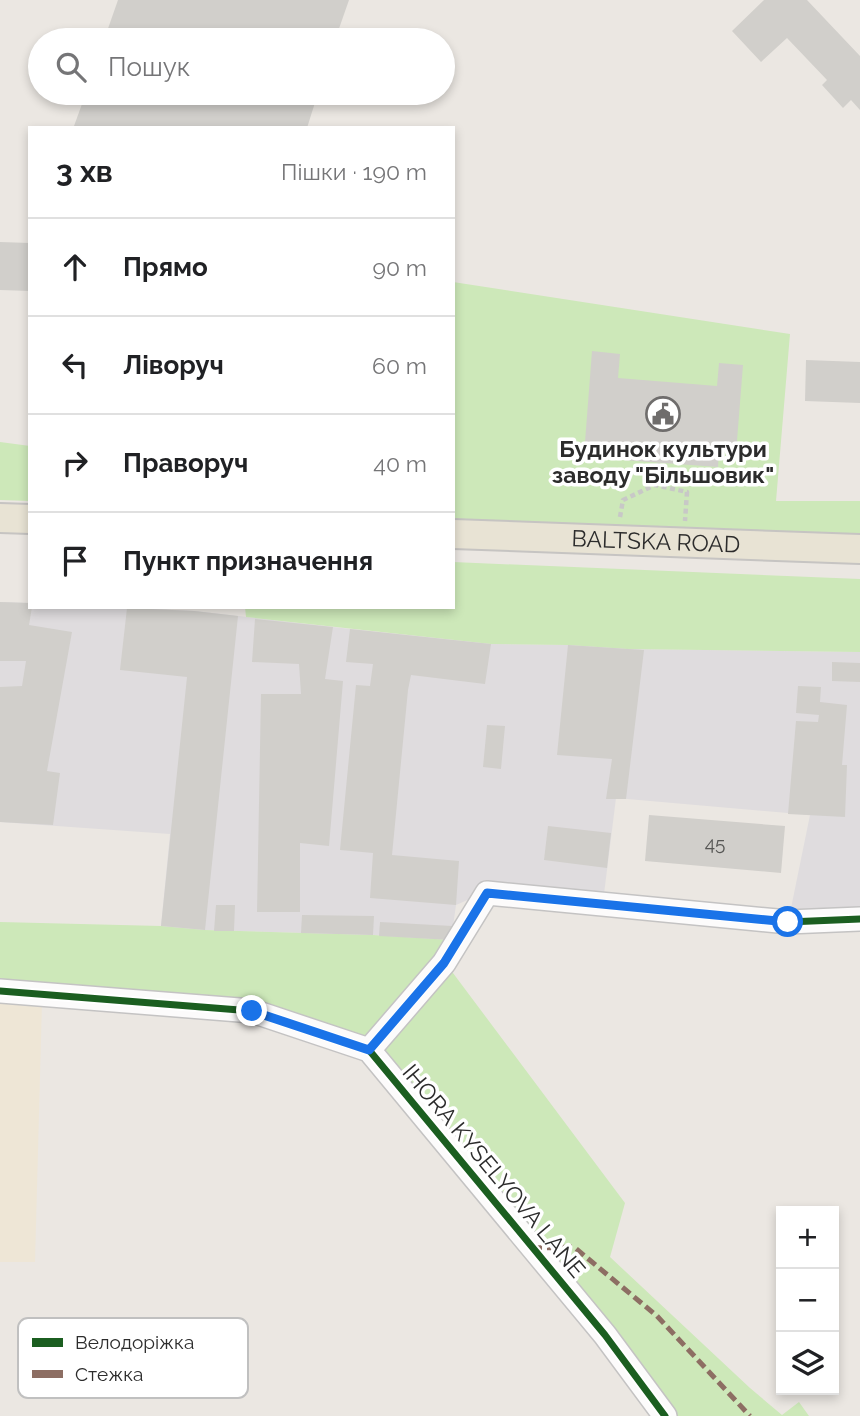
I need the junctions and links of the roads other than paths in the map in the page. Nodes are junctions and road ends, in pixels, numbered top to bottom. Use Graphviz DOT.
graph roads {
  1 [pos="0,518"];
  2 [pos="28,519"];
  3 [pos="455,534"];
  4 [pos="860,549"];
  5 [pos="860,919"];
  6 [pos="0,991"];
  7 [pos="369,1050"];
  8 [pos="664,1416"];
  1 -- 2 [label="main road"];
  3 -- 4 [label="main road, BALTSKA ROAD"];
  5 -- 7 [label="street"];
  6 -- 7 [label="street"];
  7 -- 8 [label="street, IHORA KYSELYOVA LANE"];
}
